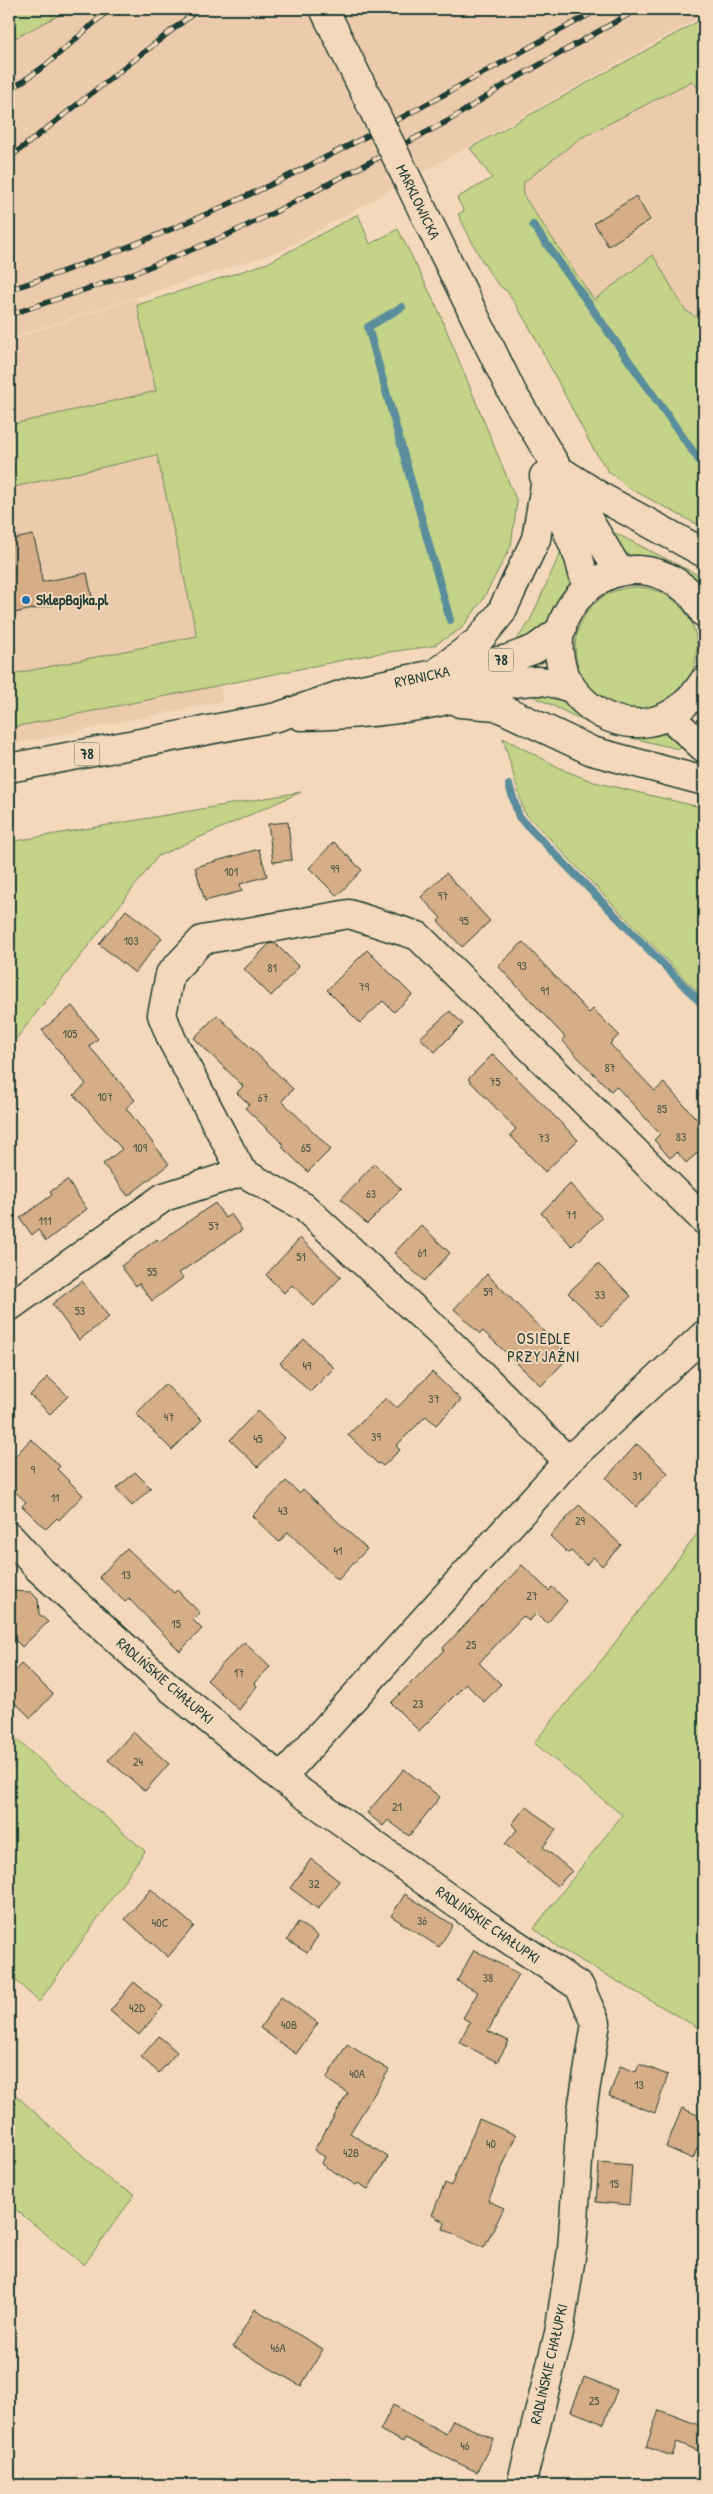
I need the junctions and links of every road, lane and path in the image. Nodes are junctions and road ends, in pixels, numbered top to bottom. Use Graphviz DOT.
graph roads {
  1 [pos="324,9"];
  2 [pos="553,475"];
  3 [pos="704,553"];
  4 [pos="619,571"];
  5 [pos="587,589"];
  6 [pos="704,613"];
  7 [pos="562,630"];
  8 [pos="434,675"];
  9 [pos="571,688"];
  10 [pos="702,691"];
  11 [pos="440,702"];
  12 [pos="669,716"];
  13 [pos="278,717"];
  14 [pos="704,748"];
  15 [pos="9,768"];
  16 [pos="704,781"];
  17 [pos="242,1172"];
  18 [pos="704,1220"];
  19 [pos="9,1307"];
  20 [pos="704,1335"];
  21 [pos="568,1461"];
  22 [pos="9,1536"];
  23 [pos="281,1778"];
  24 [pos="521,2485"];
  1 -- 2 [label="street, MARKLOWICKA, bridge"];
  2 -- 3 [label="street"];
  2 -- 4 [label="street, MARKLOWICKA"];
  2 -- 5 [label="street, MARKLOWICKA"];
  2 -- 8 [label="street"];
  4 -- 5 [label="street"];
  4 -- 6 [label="street"];
  5 -- 7 [label="street"];
  7 -- 8 [label="street, RYBNICKA / 78"];
  7 -- 9 [label="street"];
  8 -- 13 [label="street, RYBNICKA / 78"];
  9 -- 11 [label="street, RYBNICKA / 78"];
  9 -- 12 [label="street"];
  10 -- 12 [label="street"];
  11 -- 13 [label="street, RYBNICKA / 78"];
  11 -- 16 [label="street"];
  12 -- 14 [label="street"];
  13 -- 15 [label="street, RYBNICKA / 78"];
  17 -- 18 [label="street"];
  17 -- 19 [label="street"];
  17 -- 21 [label="street"];
  20 -- 21 [label="street"];
  21 -- 23 [label="street"];
  22 -- 23 [label="street, RADLIŃSKIE CHAŁUPKI"];
  23 -- 24 [label="street, RADLIŃSKIE CHAŁUPKI"];
}
